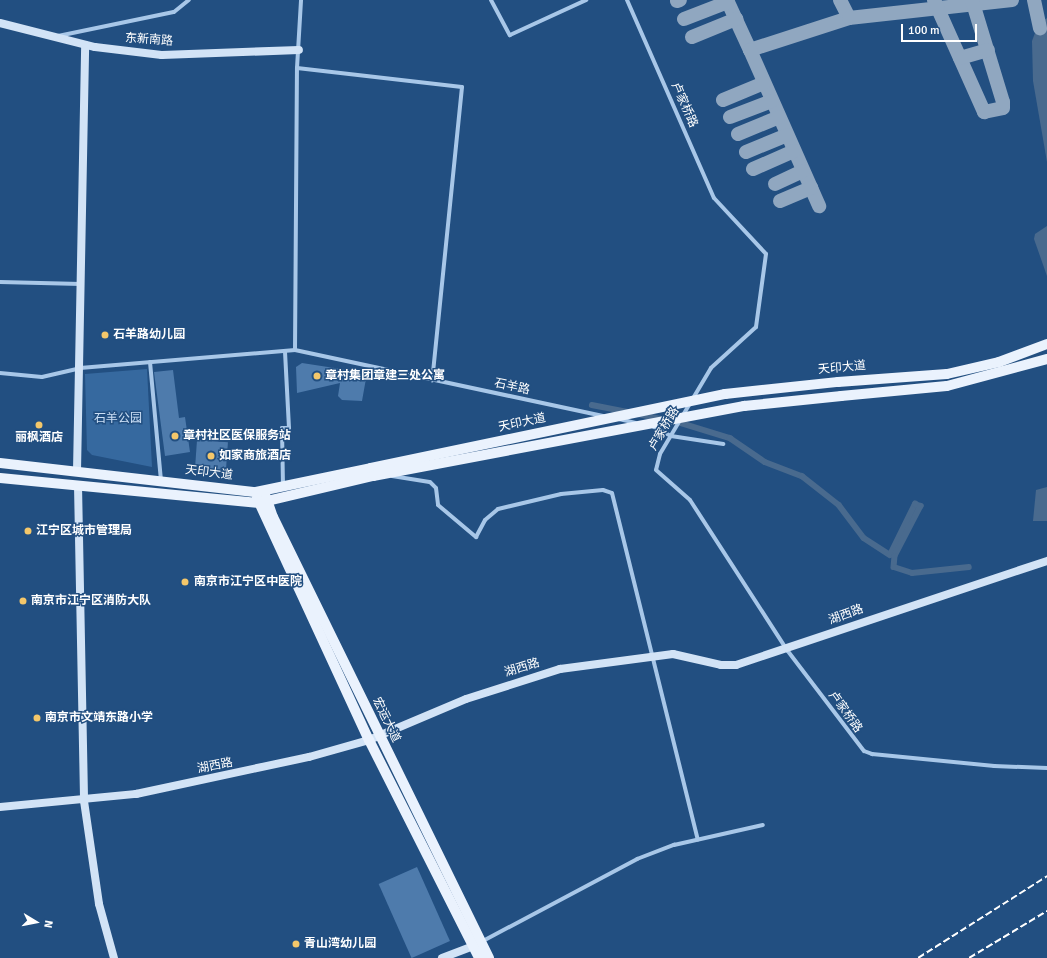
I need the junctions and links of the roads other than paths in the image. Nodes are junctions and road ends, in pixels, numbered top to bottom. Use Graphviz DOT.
graph roads {
  1 [pos="189,0"];
  2 [pos="301,0"];
  3 [pos="491,0"];
  4 [pos="586,0"];
  5 [pos="627,0"];
  6 [pos="0,23"];
  7 [pos="51,37"];
  8 [pos="85,45"];
  9 [pos="299,50"];
  10 [pos="297,68"];
  11 [pos="0,282"];
  12 [pos="81,284"];
  13 [pos="1047,344"];
  14 [pos="295,350"];
  15 [pos="285,351"];
  16 [pos="1047,359"];
  17 [pos="150,362"];
  18 [pos="80,368"];
  19 [pos="0,373"];
  20 [pos="432,380"];
  21 [pos="671,436"];
  22 [pos="723,444"];
  23 [pos="0,463"];
  24 [pos="77,471"];
  25 [pos="372,472"];
  26 [pos="0,478"];
  27 [pos="162,481"];
  28 [pos="78,485"];
  29 [pos="283,488"];
  30 [pos="262,497"];
  31 [pos="1047,561"];
  32 [pos="787,650"];
  33 [pos="652,655"];
  34 [pos="379,736"];
  35 [pos="369,740"];
  36 [pos="1047,768"];
  37 [pos="84,801"];
  38 [pos="0,807"];
  39 [pos="763,825"];
  40 [pos="698,840"];
  41 [pos="477,944"];
  42 [pos="114,958"];
  43 [pos="442,958"];
  44 [pos="479,958"];
  45 [pos="489,958"];
  1 -- 7 [label="street"];
  2 -- 9 [label="street"];
  3 -- 4 [label="street"];
  5 -- 21 [label="street, 卢家桥路"];
  6 -- 7 [label="street, 东新南路"];
  7 -- 8 [label="street, 东新南路"];
  8 -- 9 [label="street, 东新南路"];
  8 -- 12 [label="street"];
  9 -- 10 [label="street"];
  10 -- 14 [label="street"];
  10 -- 20 [label="street"];
  11 -- 12 [label="street"];
  12 -- 18 [label="street"];
  13 -- 25 [label="main road, 天印大道, bridge"];
  14 -- 15 [label="street, 石羊路"];
  14 -- 20 [label="street, 石羊路"];
  15 -- 17 [label="street, 石羊路"];
  15 -- 29 [label="street"];
  16 -- 25 [label="main road, 天印大道, bridge"];
  17 -- 18 [label="street, 石羊路"];
  17 -- 27 [label="street"];
  18 -- 19 [label="street, 石羊路"];
  18 -- 24 [label="street"];
  20 -- 21 [label="street, 石羊路"];
  21 -- 22 [label="street, 石羊路"];
  21 -- 32 [label="street, 卢家桥路"];
  23 -- 24 [label="main road, 天印大道"];
  24 -- 27 [label="main road, 天印大道"];
  25 -- 29 [label="main road, 天印大道"];
  25 -- 30 [label="main road, 天印大道"];
  25 -- 33 [label="street"];
  26 -- 28 [label="main road, 天印大道"];
  27 -- 30 [label="main road, 天印大道"];
  28 -- 30 [label="main road, 天印大道"];
  28 -- 37 [label="street"];
  29 -- 30 [label="main road, 天印大道"];
  30 -- 34 [label="main road, 宏运大道"];
  30 -- 35 [label="main road, 宏运大道"];
  31 -- 32 [label="street, 湖西路"];
  32 -- 33 [label="street, 湖西路"];
  32 -- 36 [label="street, 卢家桥路"];
  33 -- 34 [label="street, 湖西路"];
  33 -- 40 [label="street"];
  34 -- 35 [label="street, 湖西路"];
  34 -- 41 [label="main road, 宏运大道"];
  35 -- 37 [label="street, 湖西路"];
  35 -- 41 [label="main road, 宏运大道"];
  37 -- 38 [label="street, 湖西路"];
  37 -- 42 [label="street"];
  39 -- 40 [label="street"];
  40 -- 41 [label="street"];
  41 -- 43 [label="street"];
  41 -- 44 [label="main road, 宏运大道"];
  41 -- 45 [label="main road, 宏运大道"];
}
